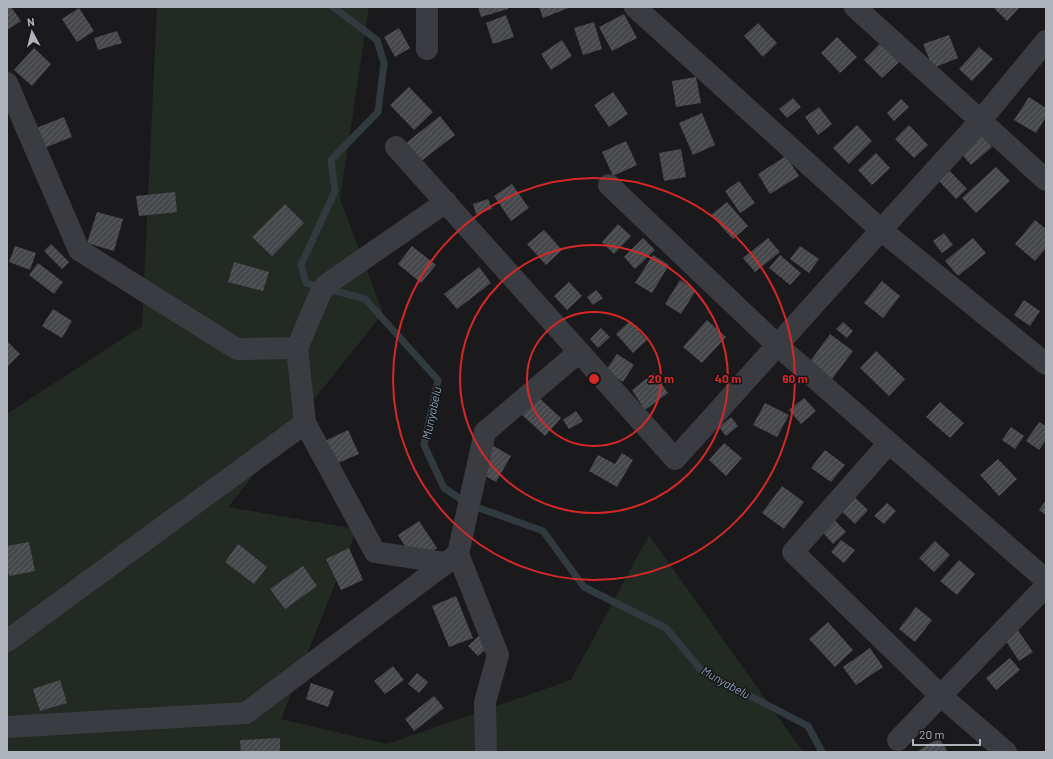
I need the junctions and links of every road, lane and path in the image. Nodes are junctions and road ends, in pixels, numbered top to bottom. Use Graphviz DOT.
graph roads {
  1 [pos="427,7"];
  2 [pos="635,7"];
  3 [pos="855,7"];
  4 [pos="1046,41"];
  5 [pos="427,49"];
  6 [pos="7,83"];
  7 [pos="981,120"];
  8 [pos="396,146"];
  9 [pos="1046,180"];
  10 [pos="609,185"];
  11 [pos="446,202"];
  12 [pos="881,230"];
  13 [pos="778,345"];
  14 [pos="297,348"];
  15 [pos="579,352"];
  16 [pos="1046,364"];
  17 [pos="305,423"];
  18 [pos="889,443"];
  19 [pos="452,559"];
  20 [pos="1046,580"];
  21 [pos="1046,586"];
  22 [pos="7,640"];
  23 [pos="941,696"];
  24 [pos="7,727"];
  25 [pos="898,740"];
  26 [pos="486,752"];
  27 [pos="1006,752"];
  1 -- 5 [label="street"];
  2 -- 12 [label="street"];
  3 -- 7 [label="street"];
  4 -- 7 [label="street"];
  6 -- 14 [label="street"];
  7 -- 9 [label="street"];
  7 -- 12 [label="street"];
  8 -- 11 [label="street"];
  10 -- 13 [label="street"];
  11 -- 14 [label="street"];
  11 -- 15 [label="street"];
  12 -- 13 [label="street"];
  12 -- 16 [label="street"];
  13 -- 15 [label="street"];
  13 -- 18 [label="street"];
  14 -- 17 [label="street"];
  15 -- 19 [label="street"];
  17 -- 19 [label="street"];
  17 -- 22 [label="street"];
  18 -- 20 [label="street"];
  18 -- 23 [label="street"];
  19 -- 24 [label="street"];
  19 -- 26 [label="street"];
  21 -- 23 [label="street"];
  23 -- 25 [label="street"];
  23 -- 27 [label="street"];
}
